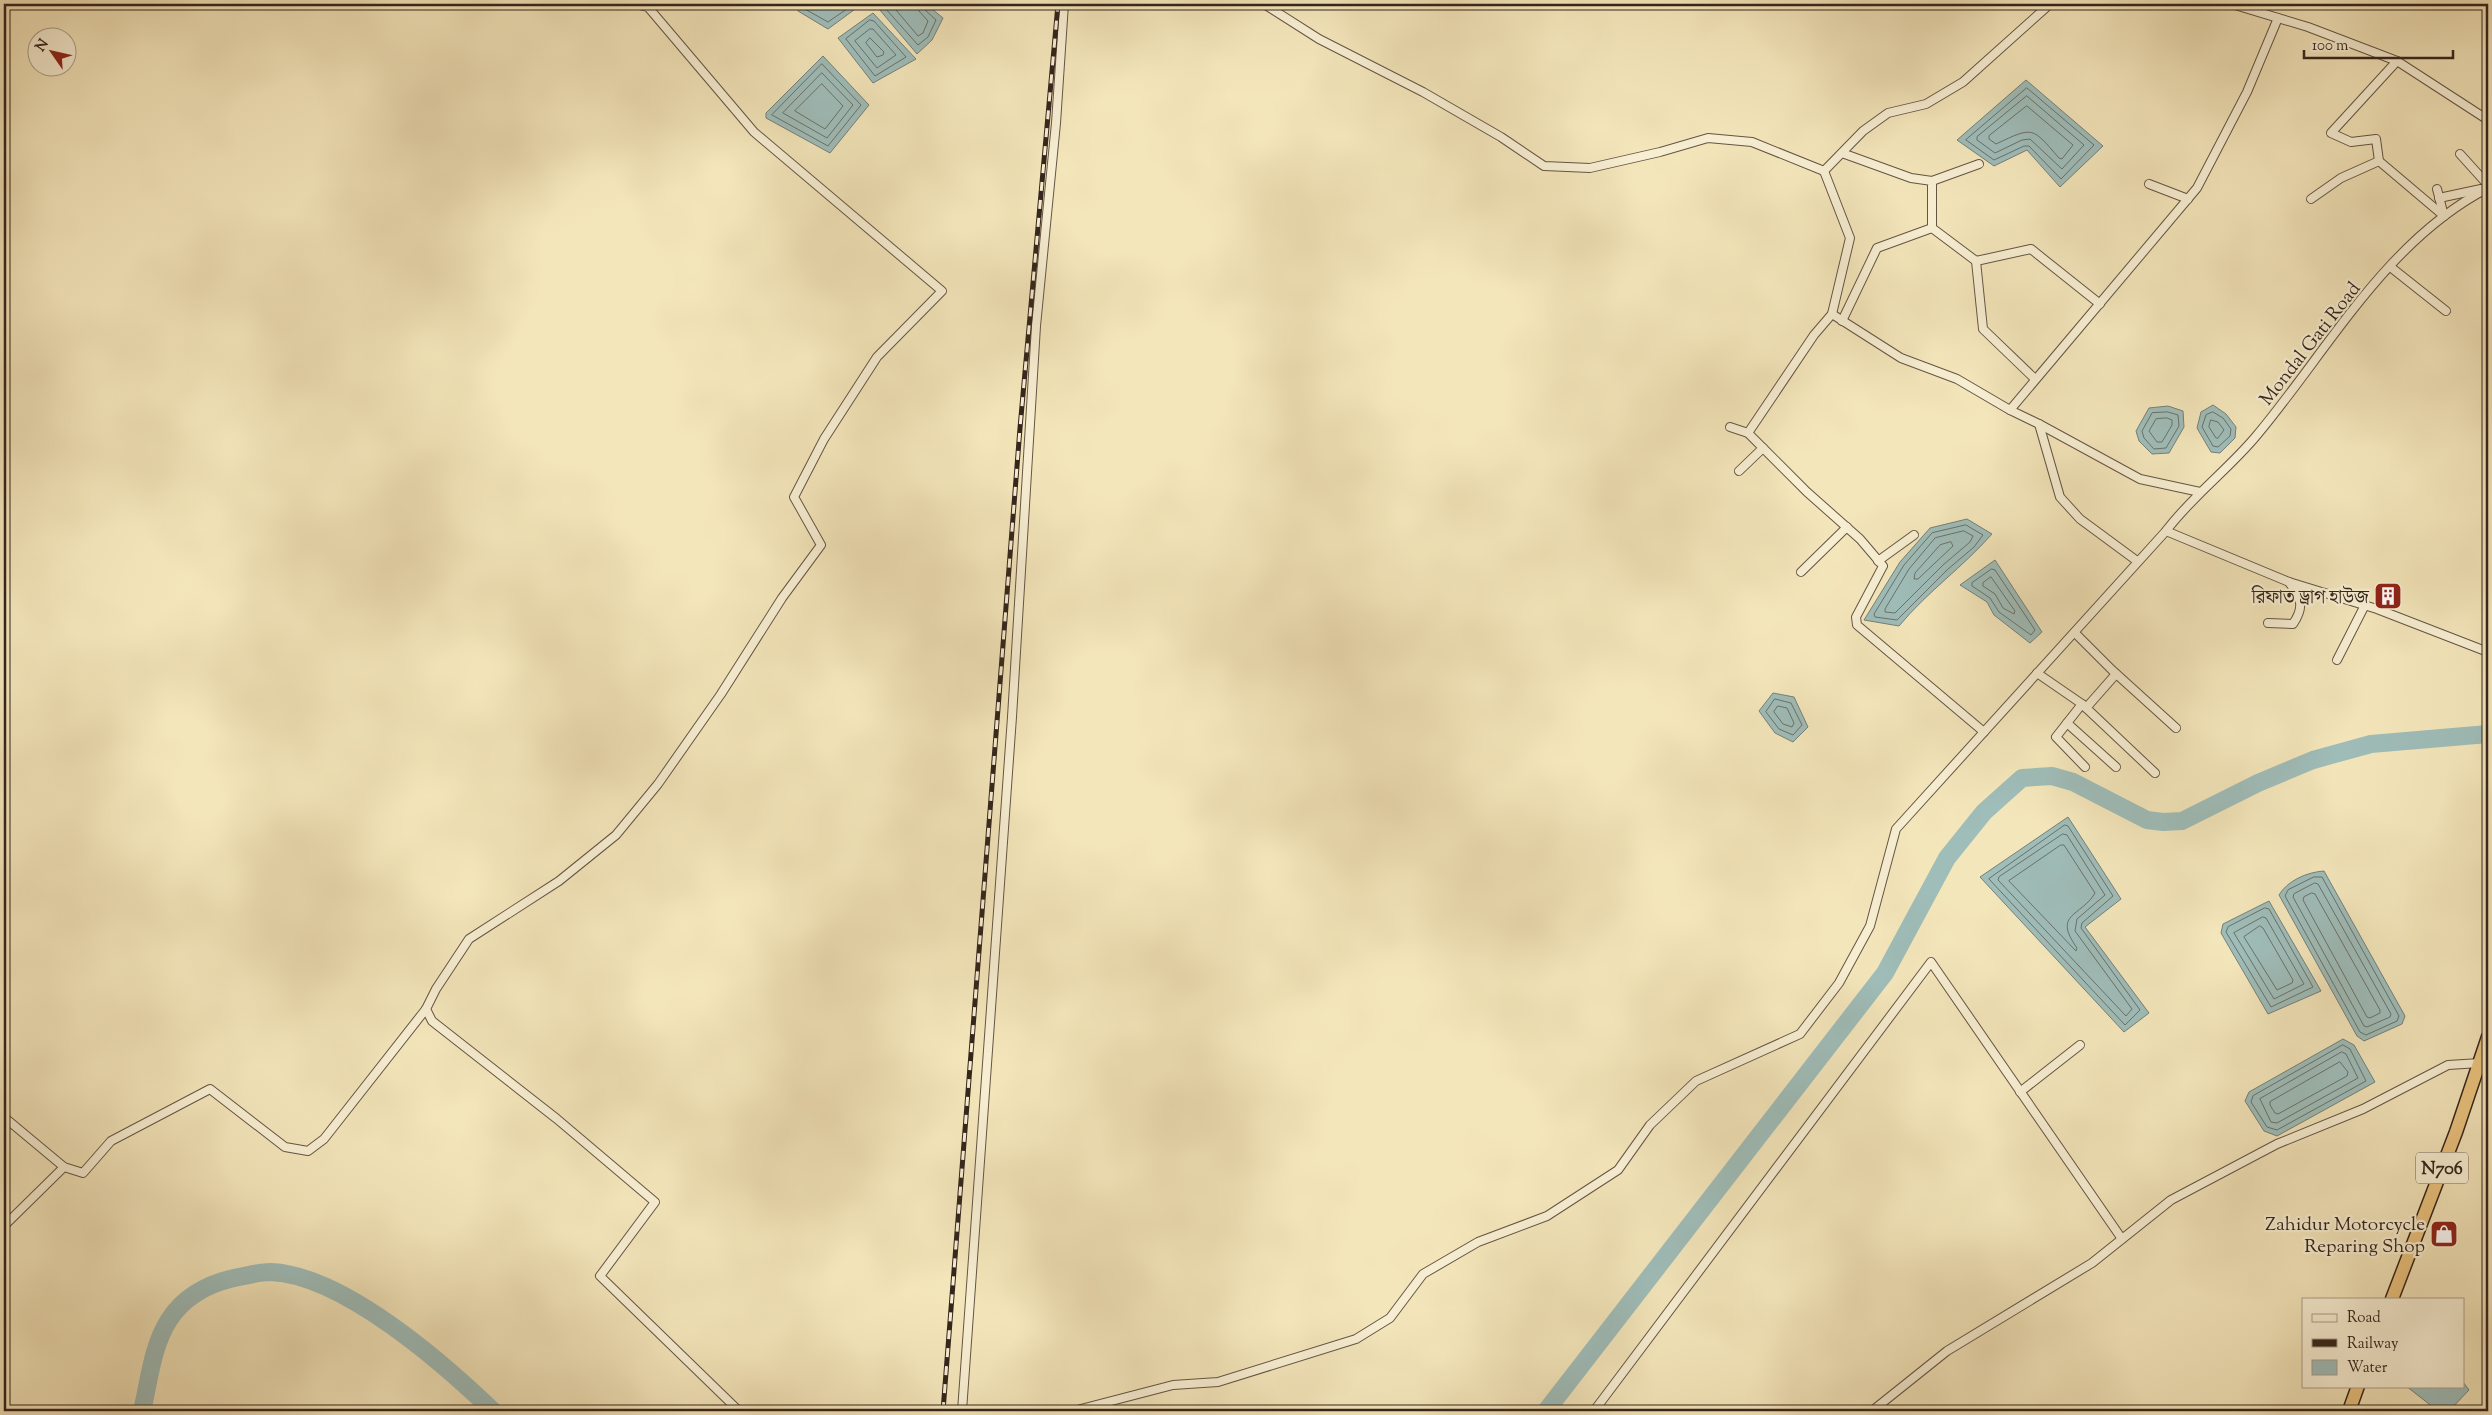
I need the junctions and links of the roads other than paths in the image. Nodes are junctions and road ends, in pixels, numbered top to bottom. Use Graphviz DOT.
graph roads {
  1 [pos="635,4"];
  2 [pos="1064,4"];
  3 [pos="1264,4"];
  4 [pos="2050,4"];
  5 [pos="2213,4"];
  6 [pos="2236,4"];
  7 [pos="2278,18"];
  8 [pos="2397,61"];
  9 [pos="2488,120"];
  10 [pos="1842,153"];
  11 [pos="2460,154"];
  12 [pos="2379,161"];
  13 [pos="1980,164"];
  14 [pos="1824,171"];
  15 [pos="1932,181"];
  16 [pos="2149,184"];
  17 [pos="2488,187"];
  18 [pos="2437,189"];
  19 [pos="2439,198"];
  20 [pos="2188,199"];
  21 [pos="2311,199"];
  22 [pos="2444,216"];
  23 [pos="1932,228"];
  24 [pos="1976,261"];
  25 [pos="2393,270"];
  26 [pos="2100,304"];
  27 [pos="2446,311"];
  28 [pos="1832,314"];
  29 [pos="1842,321"];
  30 [pos="2035,379"];
  31 [pos="2010,410"];
  32 [pos="2039,424"];
  33 [pos="1730,427"];
  34 [pos="1748,434"];
  35 [pos="1763,448"];
  36 [pos="1738,472"];
  37 [pos="2200,492"];
  38 [pos="1847,527"];
  39 [pos="2166,531"];
  40 [pos="1914,535"];
  41 [pos="1878,561"];
  42 [pos="2137,561"];
  43 [pos="1801,572"];
  44 [pos="2289,582"];
  45 [pos="2365,605"];
  46 [pos="2268,623"];
  47 [pos="2075,633"];
  48 [pos="2488,652"];
  49 [pos="2337,660"];
  50 [pos="2037,673"];
  51 [pos="2116,674"];
  52 [pos="2084,706"];
  53 [pos="2067,723"];
  54 [pos="2176,728"];
  55 [pos="1984,732"];
  56 [pos="2085,767"];
  57 [pos="2116,767"];
  58 [pos="2155,773"];
  59 [pos="426,1009"];
  60 [pos="2488,1037"];
  61 [pos="2080,1045"];
  62 [pos="2480,1063"];
  63 [pos="2020,1092"];
  64 [pos="4,1117"];
  65 [pos="64,1167"];
  66 [pos="4,1226"];
  67 [pos="2122,1239"];
  68 [pos="2392,1298"];
  69 [pos="2357,1388"];
  70 [pos="739,1411"];
  71 [pos="962,1411"];
  72 [pos="1073,1411"];
  73 [pos="1594,1411"];
  74 [pos="1872,1411"];
  75 [pos="2349,1411"];
  1 -- 59 [label="street"];
  2 -- 71 [label="street"];
  3 -- 14 [label="street"];
  4 -- 10 [label="street"];
  5 -- 6 [label="street"];
  6 -- 7 [label="street"];
  7 -- 8 [label="street"];
  7 -- 20 [label="street"];
  8 -- 9 [label="street"];
  8 -- 12 [label="street"];
  10 -- 14 [label="street"];
  10 -- 15 [label="street"];
  11 -- 17 [label="street"];
  12 -- 21 [label="street"];
  12 -- 22 [label="street"];
  13 -- 15 [label="street"];
  14 -- 28 [label="street"];
  15 -- 23 [label="street"];
  16 -- 20 [label="street"];
  17 -- 19 [label="street"];
  17 -- 22 [label="street, Mondal Gati Road"];
  18 -- 19 [label="street"];
  19 -- 22 [label="street"];
  20 -- 26 [label="street"];
  22 -- 37 [label="street, Mondal Gati Road"];
  23 -- 24 [label="street"];
  23 -- 29 [label="street"];
  24 -- 26 [label="street"];
  24 -- 30 [label="street"];
  25 -- 27 [label="street"];
  26 -- 30 [label="street"];
  28 -- 29 [label="street"];
  28 -- 34 [label="street"];
  29 -- 31 [label="street"];
  30 -- 31 [label="street"];
  31 -- 32 [label="street"];
  32 -- 37 [label="street"];
  32 -- 42 [label="street"];
  33 -- 34 [label="street"];
  34 -- 35 [label="street"];
  35 -- 36 [label="street"];
  35 -- 38 [label="street"];
  37 -- 39 [label="street, Mondal Gati Road"];
  38 -- 41 [label="street"];
  38 -- 43 [label="street"];
  39 -- 42 [label="street, Mondal Gati Road"];
  39 -- 44 [label="street"];
  40 -- 41 [label="street"];
  41 -- 55 [label="street"];
  42 -- 47 [label="street, Mondal Gati Road"];
  44 -- 45 [label="street"];
  44 -- 46 [label="street"];
  45 -- 48 [label="street"];
  45 -- 49 [label="street"];
  47 -- 50 [label="street, Mondal Gati Road"];
  47 -- 51 [label="street"];
  50 -- 52 [label="street"];
  50 -- 55 [label="street, Mondal Gati Road"];
  51 -- 52 [label="street"];
  51 -- 54 [label="street"];
  52 -- 53 [label="street"];
  52 -- 58 [label="street"];
  53 -- 56 [label="street"];
  53 -- 57 [label="street"];
  55 -- 72 [label="street, Mondal Gati Road"];
  59 -- 65 [label="street"];
  59 -- 70 [label="street"];
  60 -- 62 [label="highway, N706"];
  61 -- 63 [label="street"];
  62 -- 67 [label="street"];
  62 -- 68 [label="highway, N706"];
  63 -- 67 [label="street"];
  63 -- 73 [label="street"];
  64 -- 65 [label="street"];
  65 -- 66 [label="street"];
  67 -- 74 [label="street"];
  69 -- 75 [label="highway"];
}
